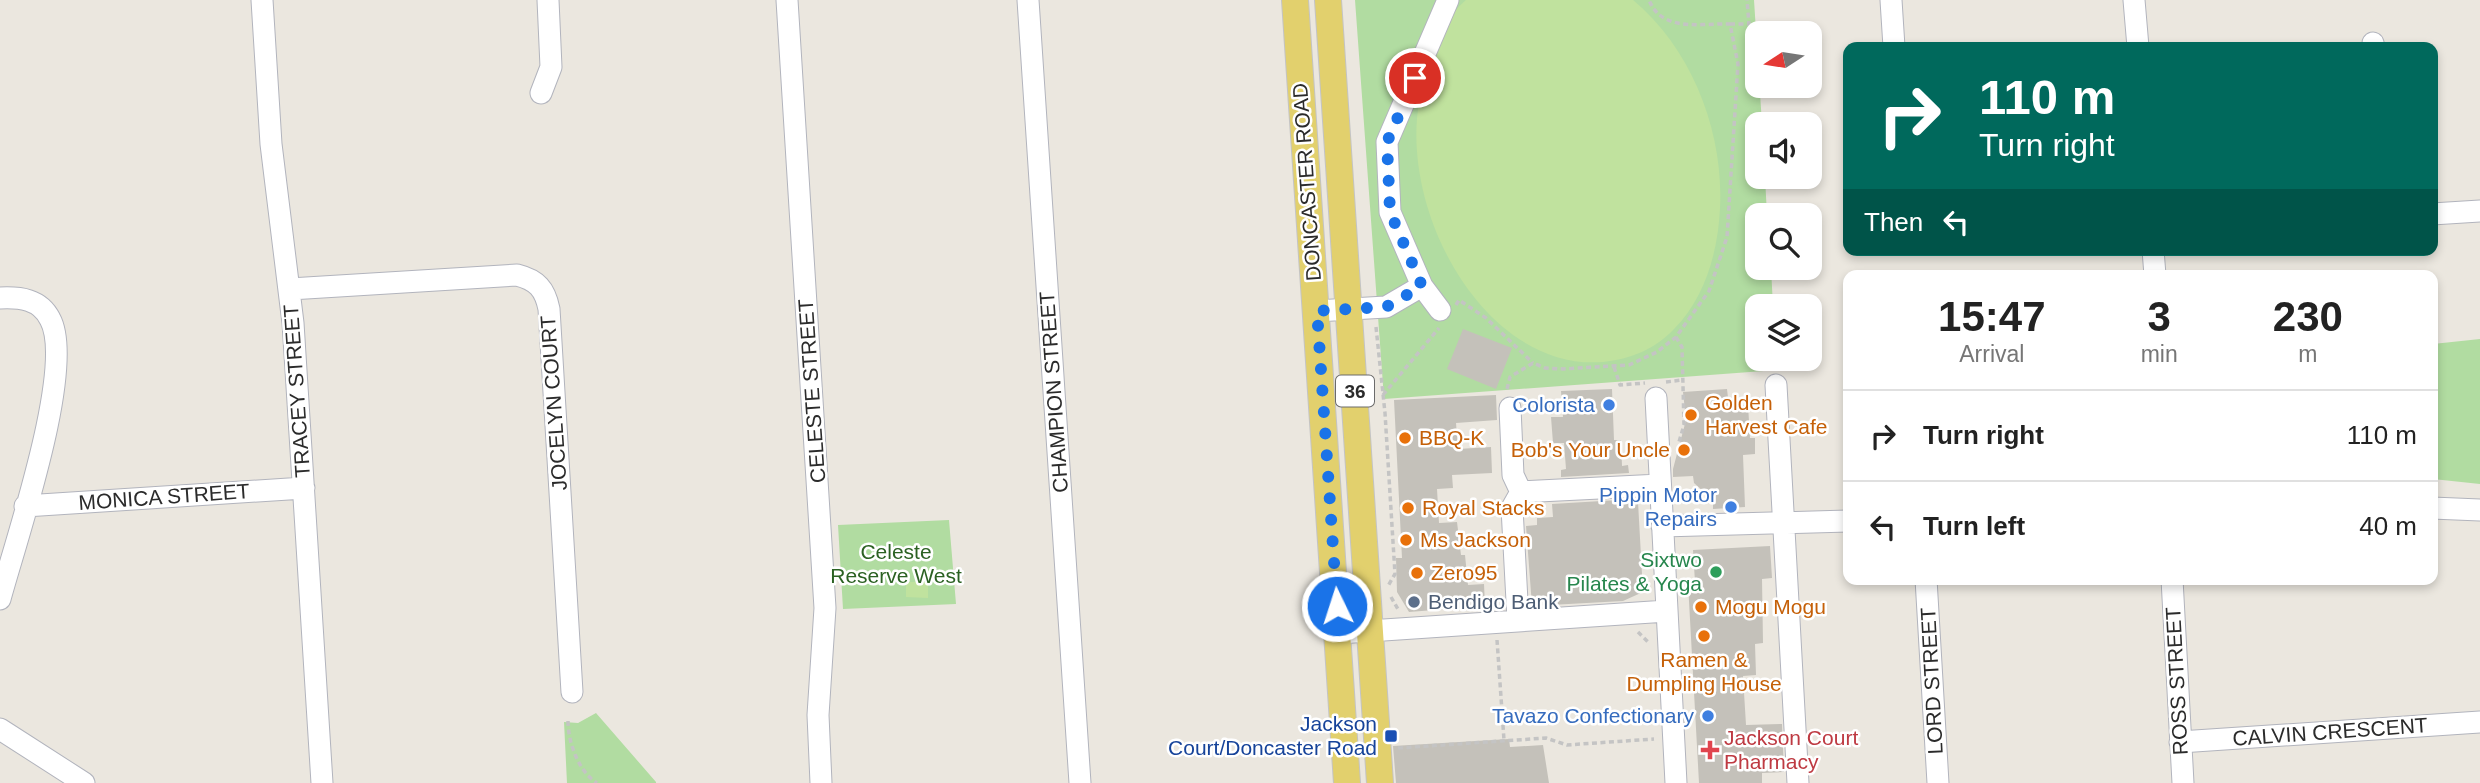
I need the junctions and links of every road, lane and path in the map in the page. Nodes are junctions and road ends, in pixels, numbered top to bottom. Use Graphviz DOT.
graph roads {
  1 [pos="262,0"];
  2 [pos="548,0"];
  3 [pos="787,0"];
  4 [pos="1028,0"];
  5 [pos="1295,0"];
  6 [pos="1328,0"];
  7 [pos="1448,0"];
  8 [pos="1649,0"];
  9 [pos="1747,0"];
  10 [pos="1891,0"];
  11 [pos="2134,0"];
  12 [pos="1730,24"];
  13 [pos="1894,42"];
  14 [pos="2138,42"];
  15 [pos="541,93"];
  16 [pos="2480,211"];
  17 [pos="2438,214"];
  18 [pos="1422,286"];
  19 [pos="290,289"];
  20 [pos="0,298"];
  21 [pos="1361,308"];
  22 [pos="1317,311"];
  23 [pos="1445,315"];
  24 [pos="1533,363"];
  25 [pos="1614,367"];
  26 [pos="1682,380"];
  27 [pos="1776,385"];
  28 [pos="1383,395"];
  29 [pos="1656,398"];
  30 [pos="1510,408"];
  31 [pos="1660,485"];
  32 [pos="304,488"];
  33 [pos="1521,492"];
  34 [pos="25,506"];
  35 [pos="2438,508"];
  36 [pos="2480,510"];
  37 [pos="1843,521"];
  38 [pos="1782,523"];
  39 [pos="1662,526"];
  40 [pos="1926,585"];
  41 [pos="2172,585"];
  42 [pos="0,599"];
  43 [pos="1412,610"];
  44 [pos="1667,611"];
  45 [pos="1625,613"];
  46 [pos="1518,620"];
  47 [pos="1495,622"];
  48 [pos="1370,630"];
  49 [pos="1339,632"];
  50 [pos="1669,646"];
  51 [pos="572,692"];
  52 [pos="569,721"];
  53 [pos="2480,722"];
  54 [pos="0,729"];
  55 [pos="1674,738"];
  56 [pos="1504,741"];
  57 [pos="2180,742"];
  58 [pos="1395,748"];
  59 [pos="586,776"];
  60 [pos="84,783"];
  61 [pos="322,783"];
  62 [pos="584,783"];
  63 [pos="597,783"];
  64 [pos="821,783"];
  65 [pos="1080,783"];
  66 [pos="1347,783"];
  67 [pos="1380,783"];
  68 [pos="1676,783"];
  69 [pos="1798,783"];
  70 [pos="1938,783"];
  71 [pos="2183,783"];
  1 -- 19 [label="street, TRACEY STREET"];
  2 -- 15 [label="street"];
  3 -- 64 [label="street, CELESTE STREET"];
  4 -- 65 [label="street, CHAMPION STREET"];
  5 -- 22 [label="main road, DONCASTER ROAD / 36"];
  6 -- 21 [label="main road, DONCASTER ROAD / 36"];
  7 -- 18 [label="street"];
  8 -- 12 [label="path"];
  9 -- 12 [label="path"];
  10 -- 13 [label="street"];
  11 -- 14 [label="street"];
  12 -- 25 [label="path"];
  16 -- 17 [label="street"];
  18 -- 21 [label="street"];
  18 -- 23 [label="street"];
  19 -- 32 [label="street, TRACEY STREET"];
  19 -- 51 [label="street, JOCELYN COURT"];
  20 -- 34 [label="street"];
  21 -- 22 [label="street"];
  21 -- 28 [label="path"];
  21 -- 48 [label="main road, DONCASTER ROAD / 36"];
  22 -- 49 [label="main road, DONCASTER ROAD / 36"];
  23 -- 24 [label="path"];
  23 -- 28 [label="path"];
  24 -- 25 [label="path"];
  24 -- 30 [label="path"];
  25 -- 26 [label="path"];
  27 -- 38 [label="street"];
  28 -- 43 [label="path"];
  29 -- 31 [label="street"];
  30 -- 33 [label="street"];
  31 -- 33 [label="street"];
  31 -- 39 [label="street"];
  32 -- 34 [label="street, MONICA STREET"];
  32 -- 61 [label="street, TRACEY STREET"];
  33 -- 46 [label="street"];
  34 -- 42 [label="street"];
  35 -- 36 [label="street"];
  37 -- 38 [label="street"];
  38 -- 39 [label="street"];
  38 -- 69 [label="street"];
  39 -- 44 [label="street"];
  40 -- 70 [label="street, LORD STREET"];
  41 -- 57 [label="street, ROSS STREET"];
  44 -- 45 [label="street"];
  44 -- 50 [label="street"];
  45 -- 46 [label="street"];
  45 -- 50 [label="path"];
  46 -- 47 [label="street"];
  47 -- 48 [label="street"];
  47 -- 56 [label="path"];
  48 -- 49 [label="street"];
  48 -- 67 [label="main road, DONCASTER ROAD / 36"];
  49 -- 66 [label="main road, DONCASTER ROAD / 36"];
  50 -- 55 [label="street"];
  52 -- 59 [label="path"];
  53 -- 57 [label="street, CALVIN CRESCENT"];
  54 -- 60 [label="street"];
  55 -- 56 [label="path"];
  55 -- 68 [label="street"];
  56 -- 58 [label="path"];
  57 -- 71 [label="street, ROSS STREET"];
  59 -- 62 [label="path"];
  59 -- 63 [label="path"];
}
